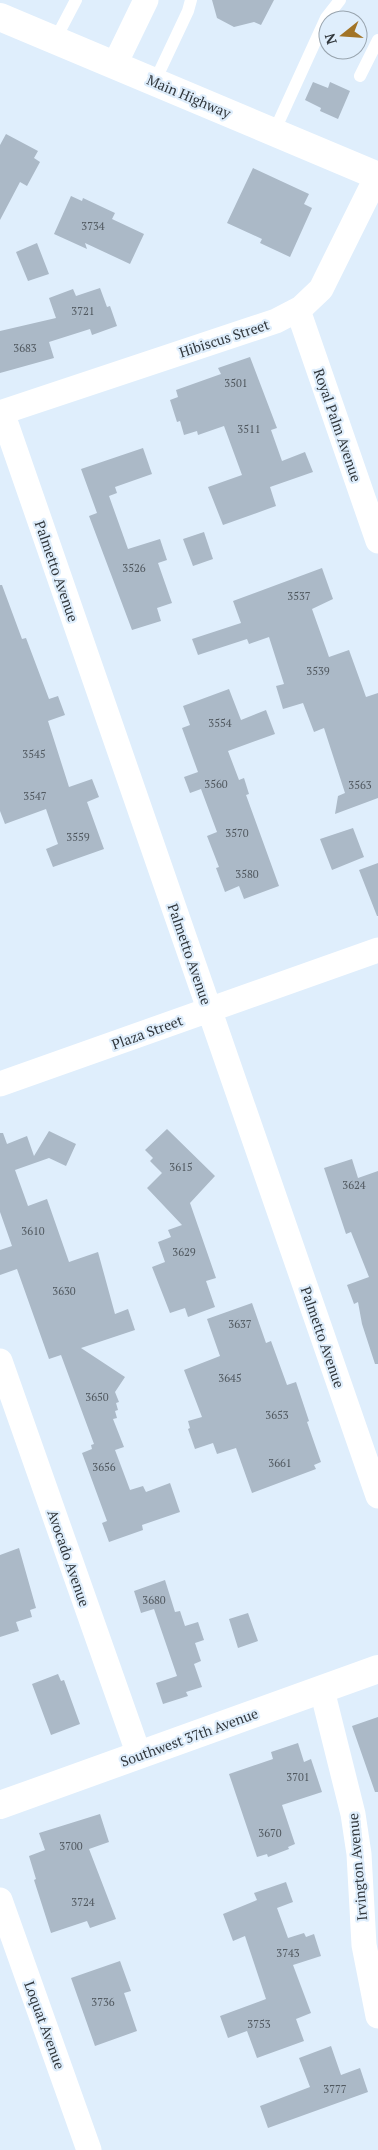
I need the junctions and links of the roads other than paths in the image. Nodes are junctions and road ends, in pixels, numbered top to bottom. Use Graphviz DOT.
graph roads {
  1 [pos="76,0"];
  2 [pos="146,0"];
  3 [pos="191,0"];
  4 [pos="340,0"];
  5 [pos="0,17"];
  6 [pos="55,40"];
  7 [pos="378,40"];
  8 [pos="115,64"];
  9 [pos="360,76"];
  10 [pos="155,81"];
  11 [pos="274,132"];
  12 [pos="378,176"];
  13 [pos="298,310"];
  14 [pos="1,413"];
  15 [pos="378,541"];
  16 [pos="378,950"];
  17 [pos="210,1010"];
  18 [pos="0,1084"];
  19 [pos="0,1361"];
  20 [pos="378,1496"];
  21 [pos="378,1669"];
  22 [pos="322,1690"];
  23 [pos="139,1755"];
  24 [pos="0,1805"];
  25 [pos="0,1900"];
  26 [pos="378,2016"];
  27 [pos="89,2150"];
  1 -- 6 [label="lane"];
  2 -- 8 [label="street"];
  3 -- 10 [label="lane"];
  4 -- 11 [label="lane"];
  5 -- 6 [label="main road, Main Highway"];
  6 -- 8 [label="main road, Main Highway"];
  7 -- 9 [label="lane"];
  8 -- 10 [label="main road, Main Highway"];
  10 -- 11 [label="main road, Main Highway"];
  11 -- 12 [label="main road, Main Highway"];
  12 -- 13 [label="street, Hibiscus Street"];
  13 -- 14 [label="street, Hibiscus Street"];
  13 -- 15 [label="street, Royal Palm Avenue"];
  14 -- 17 [label="street, Palmetto Avenue"];
  16 -- 17 [label="street, Plaza Street"];
  17 -- 18 [label="street, Plaza Street"];
  17 -- 20 [label="street, Palmetto Avenue"];
  19 -- 23 [label="street, Avocado Avenue"];
  21 -- 22 [label="main road, Southwest 37th Avenue"];
  22 -- 23 [label="main road, Southwest 37th Avenue"];
  22 -- 26 [label="street, Irvington Avenue"];
  23 -- 24 [label="main road, Southwest 37th Avenue"];
  25 -- 27 [label="street, Loquat Avenue"];
}
